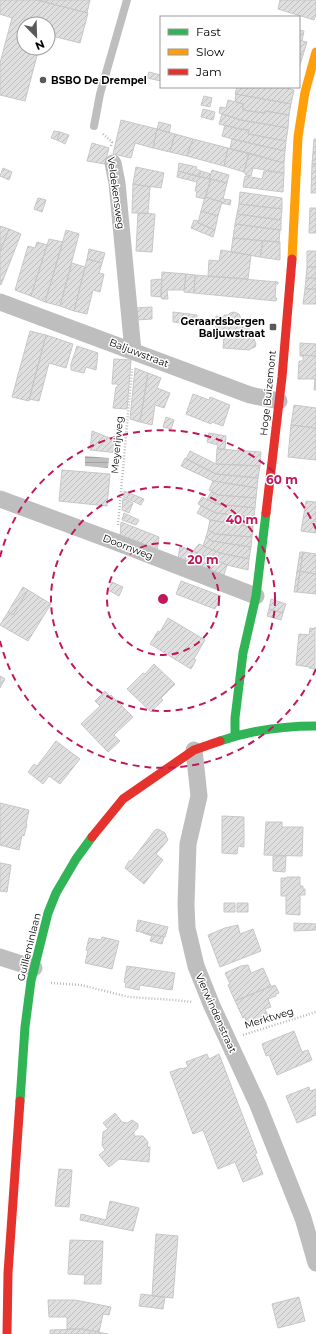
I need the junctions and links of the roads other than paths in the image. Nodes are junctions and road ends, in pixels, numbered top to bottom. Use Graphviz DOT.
graph roads {
  1 [pos="128,0"];
  2 [pos="316,52"];
  3 [pos="94,126"];
  4 [pos="113,163"];
  5 [pos="0,302"];
  6 [pos="133,351"];
  7 [pos="279,401"];
  8 [pos="0,499"];
  9 [pos="256,596"];
  10 [pos="316,726"];
  11 [pos="235,736"];
  12 [pos="194,750"];
  13 [pos="0,957"];
  14 [pos="32,975"];
  15 [pos="316,1263"];
  16 [pos="7,1334"];
  1 -- 3 [label="lane"];
  2 -- 7 [label="main road, Hoge Buizemont"];
  4 -- 6 [label="street, Veldekensweg"];
  5 -- 6 [label="street, Baljuwstraat"];
  6 -- 7 [label="street, Baljuwstraat"];
  7 -- 9 [label="main road, Hoge Buizemont"];
  8 -- 9 [label="street, Doornweg"];
  9 -- 11 [label="main road, Hoge Buizemont"];
  10 -- 11 [label="main road, Guilleminlaan"];
  11 -- 12 [label="main road, Guilleminlaan"];
  12 -- 14 [label="main road, Guilleminlaan"];
  12 -- 15 [label="street, Vierwindenstraat"];
  13 -- 14 [label="street"];
  14 -- 16 [label="main road, Guilleminlaan"];
}
